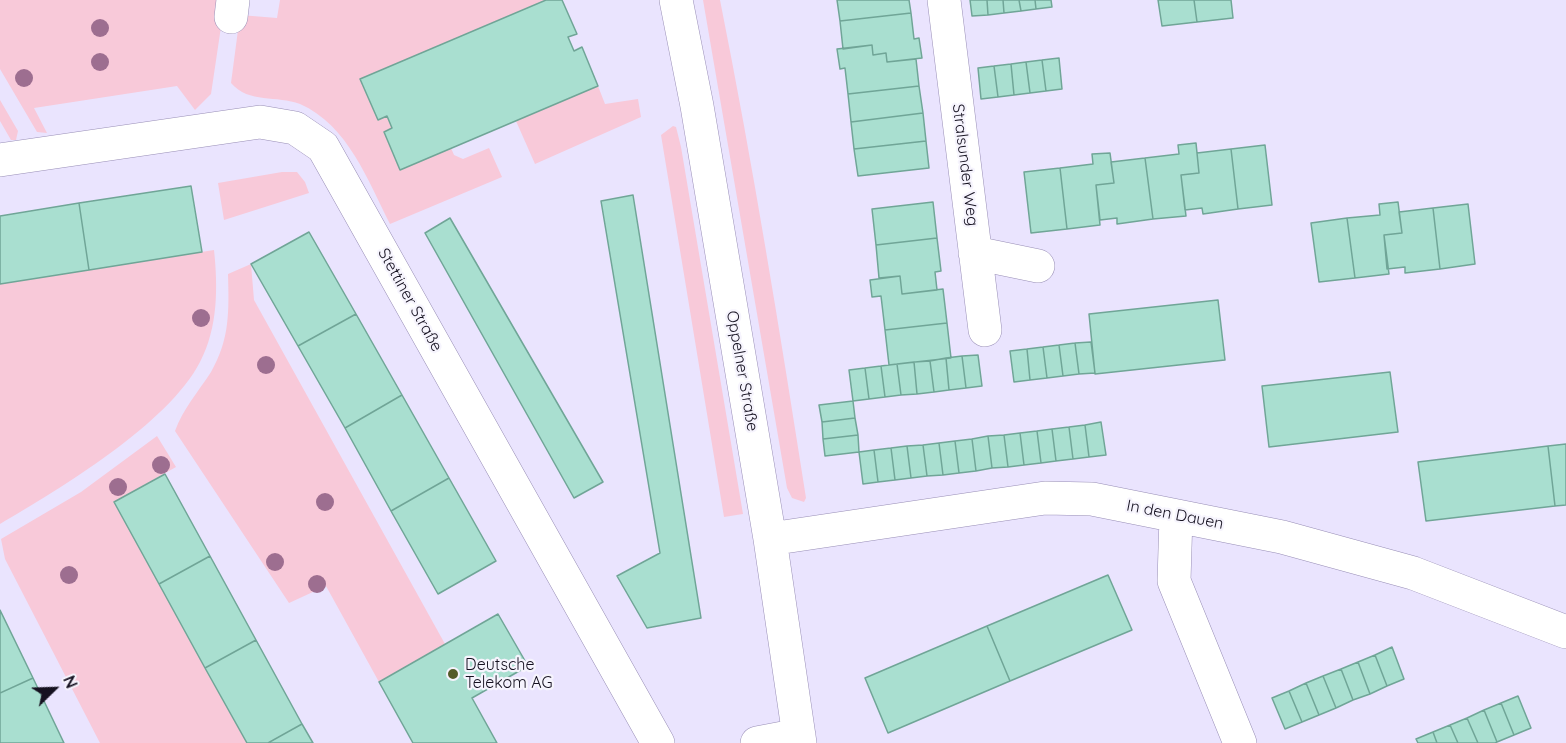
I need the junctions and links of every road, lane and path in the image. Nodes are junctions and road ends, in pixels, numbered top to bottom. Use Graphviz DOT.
graph roads {
  1 [pos="676,0"];
  2 [pos="944,0"];
  3 [pos="0,160"];
  4 [pos="975,253"];
  5 [pos="1038,266"];
  6 [pos="986,330"];
  7 [pos="1176,516"];
  8 [pos="770,539"];
  9 [pos="1566,632"];
  10 [pos="800,739"];
  11 [pos="658,743"];
  12 [pos="757,743"];
  13 [pos="1240,743"];
  1 -- 8 [label="street, Oppelner Straße"];
  2 -- 4 [label="street, Stralsunder Weg"];
  3 -- 11 [label="street, Stettiner Straße"];
  4 -- 5 [label="street"];
  4 -- 6 [label="street, Stralsunder Weg"];
  7 -- 8 [label="street, In den Dauen"];
  7 -- 9 [label="street, In den Dauen"];
  7 -- 13 [label="street"];
  8 -- 10 [label="street, Oppelner Straße"];
  10 -- 12 [label="street"];
}
